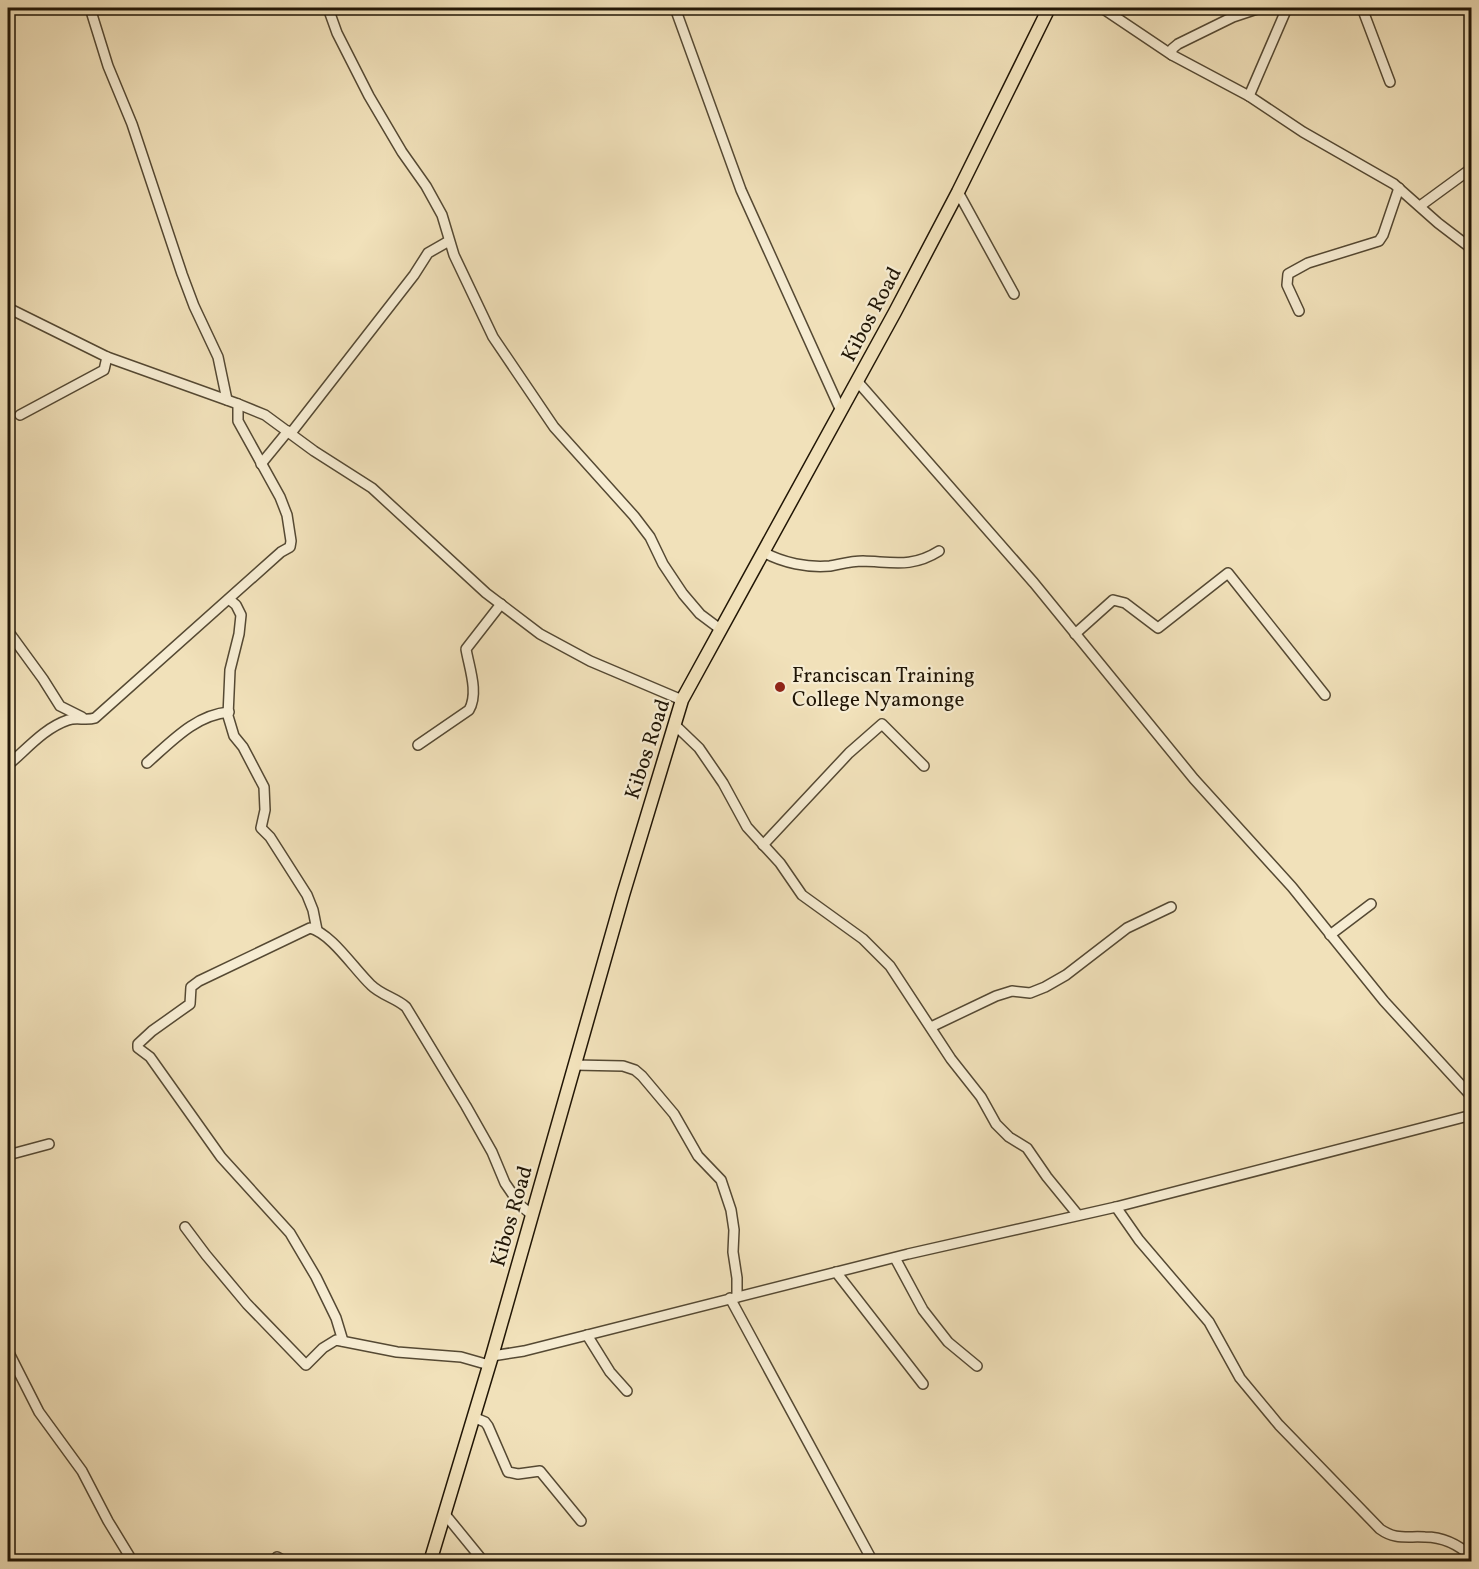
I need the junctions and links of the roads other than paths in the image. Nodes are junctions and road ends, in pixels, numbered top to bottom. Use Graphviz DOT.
graph roads {
  1 [pos="90,8"];
  2 [pos="328,8"];
  3 [pos="675,8"];
  4 [pos="1049,8"];
  5 [pos="1102,8"];
  6 [pos="1260,8"];
  7 [pos="1287,8"];
  8 [pos="1362,8"];
  9 [pos="1172,55"];
  10 [pos="1390,82"];
  11 [pos="1250,96"];
  12 [pos="1472,168"];
  13 [pos="1399,188"];
  14 [pos="958,192"];
  15 [pos="1420,206"];
  16 [pos="449,241"];
  17 [pos="1472,249"];
  18 [pos="1014,294"];
  19 [pos="8,308"];
  20 [pos="1299,311"];
  21 [pos="107,357"];
  22 [pos="858,381"];
  23 [pos="227,400"];
  24 [pos="238,404"];
  25 [pos="841,411"];
  26 [pos="20,416"];
  27 [pos="290,432"];
  28 [pos="261,464"];
  29 [pos="939,551"];
  30 [pos="763,552"];
  31 [pos="230,600"];
  32 [pos="501,604"];
  33 [pos="720,629"];
  34 [pos="8,631"];
  35 [pos="1075,634"];
  36 [pos="1325,695"];
  37 [pos="682,700"];
  38 [pos="229,712"];
  39 [pos="84,718"];
  40 [pos="674,724"];
  41 [pos="418,745"];
  42 [pos="147,763"];
  43 [pos="8,765"];
  44 [pos="924,766"];
  45 [pos="763,844"];
  46 [pos="1371,904"];
  47 [pos="1171,907"];
  48 [pos="317,930"];
  49 [pos="1330,935"];
  50 [pos="930,1027"];
  51 [pos="574,1065"];
  52 [pos="1472,1096"];
  53 [pos="1472,1115"];
  54 [pos="50,1144"];
  55 [pos="8,1155"];
  56 [pos="1116,1207"];
  57 [pos="532,1215"];
  58 [pos="1078,1215"];
  59 [pos="185,1227"];
  60 [pos="895,1258"];
  61 [pos="836,1272"];
  62 [pos="734,1297"];
  63 [pos="587,1335"];
  64 [pos="343,1341"];
  65 [pos="8,1351"];
  66 [pos="490,1360"];
  67 [pos="977,1366"];
  68 [pos="923,1384"];
  69 [pos="627,1390"];
  70 [pos="473,1416"];
  71 [pos="444,1513"];
  72 [pos="581,1521"];
  73 [pos="277,1557"];
  74 [pos="1472,1557"];
  75 [pos="133,1562"];
  76 [pos="286,1562"];
  77 [pos="430,1562"];
  78 [pos="484,1562"];
  79 [pos="873,1562"];
  1 -- 23 [label="street"];
  2 -- 16 [label="street"];
  3 -- 25 [label="street"];
  4 -- 14 [label="main road, Kibos Road"];
  5 -- 9 [label="street"];
  6 -- 9 [label="street"];
  7 -- 11 [label="street"];
  8 -- 10 [label="street"];
  9 -- 11 [label="street"];
  11 -- 13 [label="street"];
  12 -- 15 [label="street"];
  13 -- 15 [label="street"];
  13 -- 20 [label="street"];
  14 -- 18 [label="street"];
  14 -- 22 [label="main road, Kibos Road"];
  15 -- 17 [label="street"];
  16 -- 27 [label="street"];
  16 -- 33 [label="street"];
  19 -- 21 [label="street"];
  21 -- 23 [label="street"];
  21 -- 26 [label="street"];
  22 -- 25 [label="main road, Kibos Road"];
  22 -- 35 [label="street"];
  23 -- 24 [label="street"];
  24 -- 27 [label="street"];
  24 -- 28 [label="street"];
  25 -- 30 [label="main road, Kibos Road"];
  27 -- 28 [label="street"];
  27 -- 32 [label="street"];
  28 -- 31 [label="street"];
  29 -- 30 [label="street"];
  30 -- 33 [label="main road, Kibos Road"];
  31 -- 38 [label="street"];
  31 -- 39 [label="street"];
  32 -- 37 [label="street"];
  32 -- 41 [label="street"];
  33 -- 37 [label="main road, Kibos Road"];
  34 -- 39 [label="street"];
  35 -- 36 [label="street"];
  35 -- 49 [label="street"];
  37 -- 40 [label="main road, Kibos Road"];
  38 -- 42 [label="street"];
  38 -- 48 [label="street"];
  39 -- 43 [label="street"];
  40 -- 45 [label="street"];
  40 -- 51 [label="main road, Kibos Road"];
  44 -- 45 [label="street"];
  45 -- 50 [label="street"];
  46 -- 49 [label="street"];
  47 -- 50 [label="street"];
  48 -- 57 [label="street"];
  48 -- 64 [label="street"];
  49 -- 52 [label="street"];
  50 -- 58 [label="street"];
  51 -- 57 [label="main road, Kibos Road"];
  51 -- 62 [label="street"];
  53 -- 56 [label="street"];
  54 -- 55 [label="street"];
  56 -- 58 [label="street"];
  56 -- 74 [label="street"];
  57 -- 66 [label="main road, Kibos Road"];
  58 -- 60 [label="street"];
  59 -- 64 [label="street"];
  60 -- 61 [label="street"];
  60 -- 67 [label="street"];
  61 -- 62 [label="street"];
  61 -- 68 [label="street"];
  62 -- 63 [label="street"];
  62 -- 79 [label="street"];
  63 -- 66 [label="street"];
  63 -- 69 [label="street"];
  64 -- 66 [label="street"];
  65 -- 75 [label="street"];
  66 -- 70 [label="main road, Kibos Road"];
  70 -- 71 [label="main road, Kibos Road"];
  70 -- 72 [label="street"];
  71 -- 77 [label="main road, Kibos Road"];
  71 -- 78 [label="street"];
  73 -- 76 [label="street"];
}
